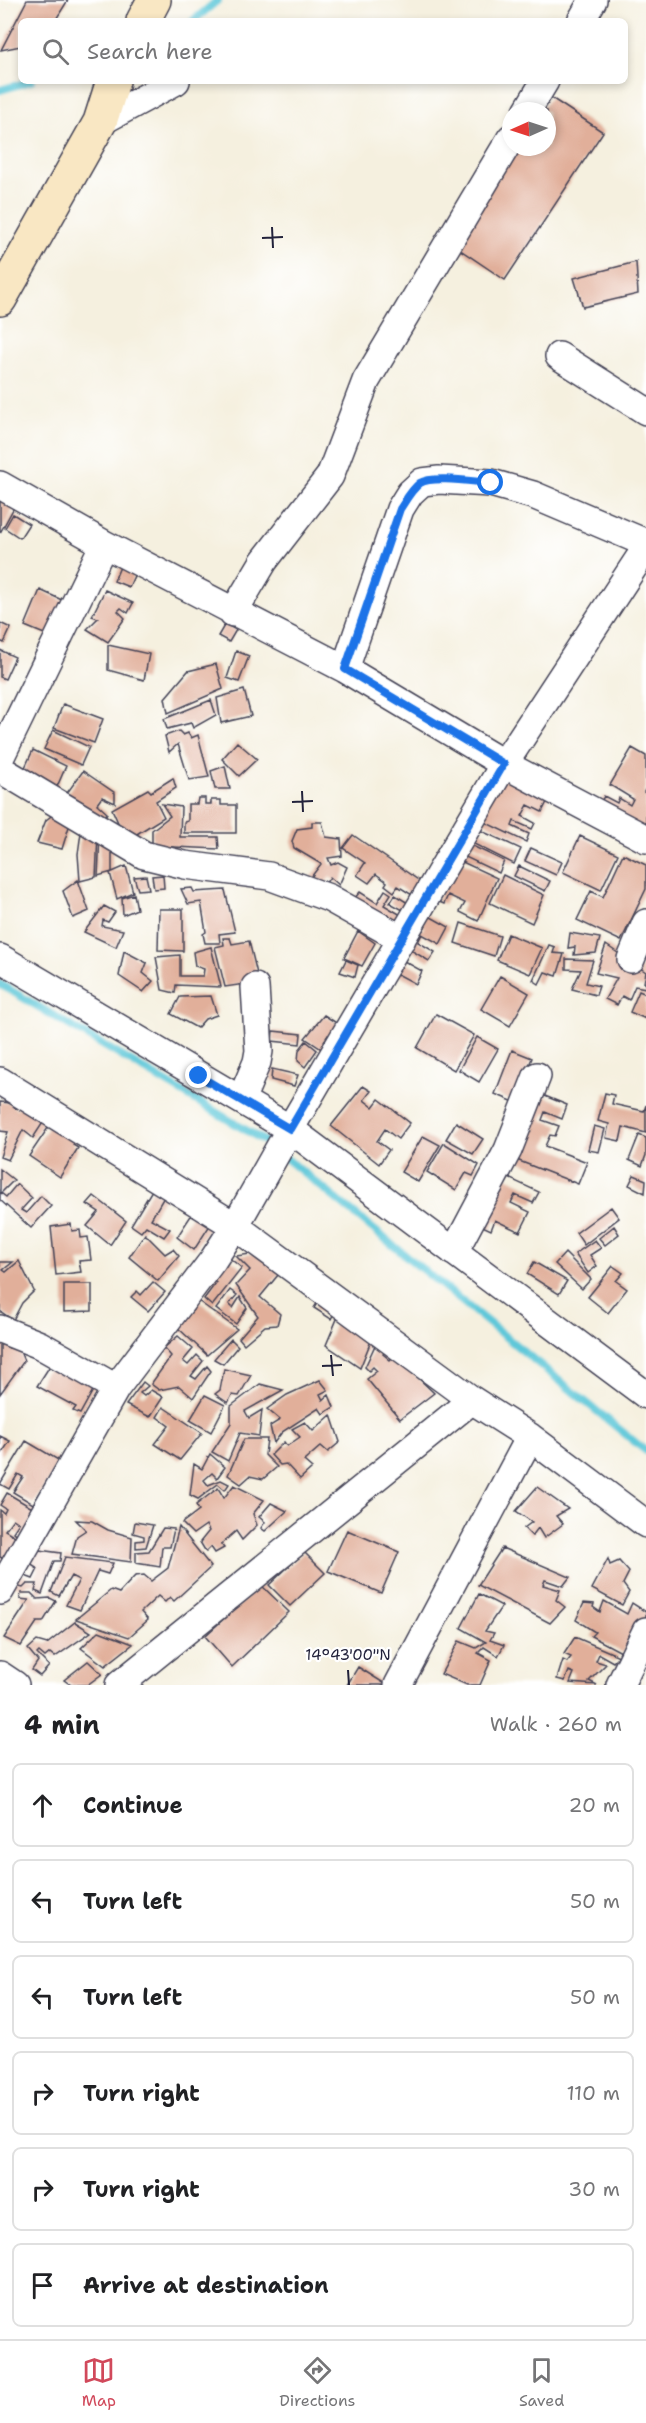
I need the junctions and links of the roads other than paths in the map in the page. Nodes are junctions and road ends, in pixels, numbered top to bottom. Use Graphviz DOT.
graph roads {
  1 [pos="154,0"];
  2 [pos="593,0"];
  3 [pos="145,18"];
  4 [pos="582,18"];
  5 [pos="112,84"];
  6 [pos="171,84"];
  7 [pos="543,84"];
  8 [pos="532,102"];
  9 [pos="100,122"];
  10 [pos="502,153"];
  11 [pos="0,300"];
  12 [pos="559,356"];
  13 [pos="646,411"];
  14 [pos="0,485"];
  15 [pos="646,543"];
  16 [pos="104,544"];
  17 [pos="646,548"];
  18 [pos="233,613"];
  19 [pos="345,669"];
  20 [pos="0,758"];
  21 [pos="504,764"];
  22 [pos="0,769"];
  23 [pos="646,839"];
  24 [pos="646,923"];
  25 [pos="402,939"];
  26 [pos="0,958"];
  27 [pos="631,959"];
  28 [pos="255,987"];
  29 [pos="537,1076"];
  30 [pos="0,1081"];
  31 [pos="241,1100"];
  32 [pos="286,1137"];
  33 [pos="236,1226"];
  34 [pos="454,1252"];
  35 [pos="0,1329"];
  36 [pos="116,1388"];
  37 [pos="646,1395"];
  38 [pos="472,1400"];
  39 [pos="530,1437"];
  40 [pos="646,1524"];
  41 [pos="2,1580"];
  42 [pos="646,1631"];
  43 [pos="0,1675"];
  44 [pos="15,1685"];
  45 [pos="119,1685"];
  46 [pos="398,1685"];
  47 [pos="620,1685"];
  1 -- 3 [label="street"];
  2 -- 4 [label="street"];
  5 -- 9 [label="street"];
  6 -- 9 [label="street"];
  7 -- 8 [label="street"];
  9 -- 11 [label="street"];
  10 -- 18 [label="street"];
  12 -- 13 [label="street"];
  14 -- 16 [label="street"];
  15 -- 19 [label="street"];
  16 -- 18 [label="street"];
  16 -- 20 [label="street"];
  17 -- 21 [label="street"];
  18 -- 19 [label="street"];
  19 -- 21 [label="street"];
  21 -- 23 [label="street"];
  21 -- 25 [label="street"];
  22 -- 25 [label="street"];
  24 -- 27 [label="street"];
  25 -- 32 [label="street"];
  26 -- 31 [label="street"];
  28 -- 31 [label="street"];
  29 -- 34 [label="street"];
  30 -- 33 [label="street"];
  31 -- 32 [label="street"];
  32 -- 33 [label="street"];
  32 -- 34 [label="street"];
  33 -- 36 [label="street"];
  33 -- 38 [label="street"];
  34 -- 37 [label="street"];
  35 -- 36 [label="street"];
  36 -- 41 [label="street"];
  38 -- 39 [label="street"];
  38 -- 45 [label="street"];
  39 -- 40 [label="street"];
  39 -- 46 [label="street"];
  42 -- 47 [label="street"];
  43 -- 44 [label="street"];
}
